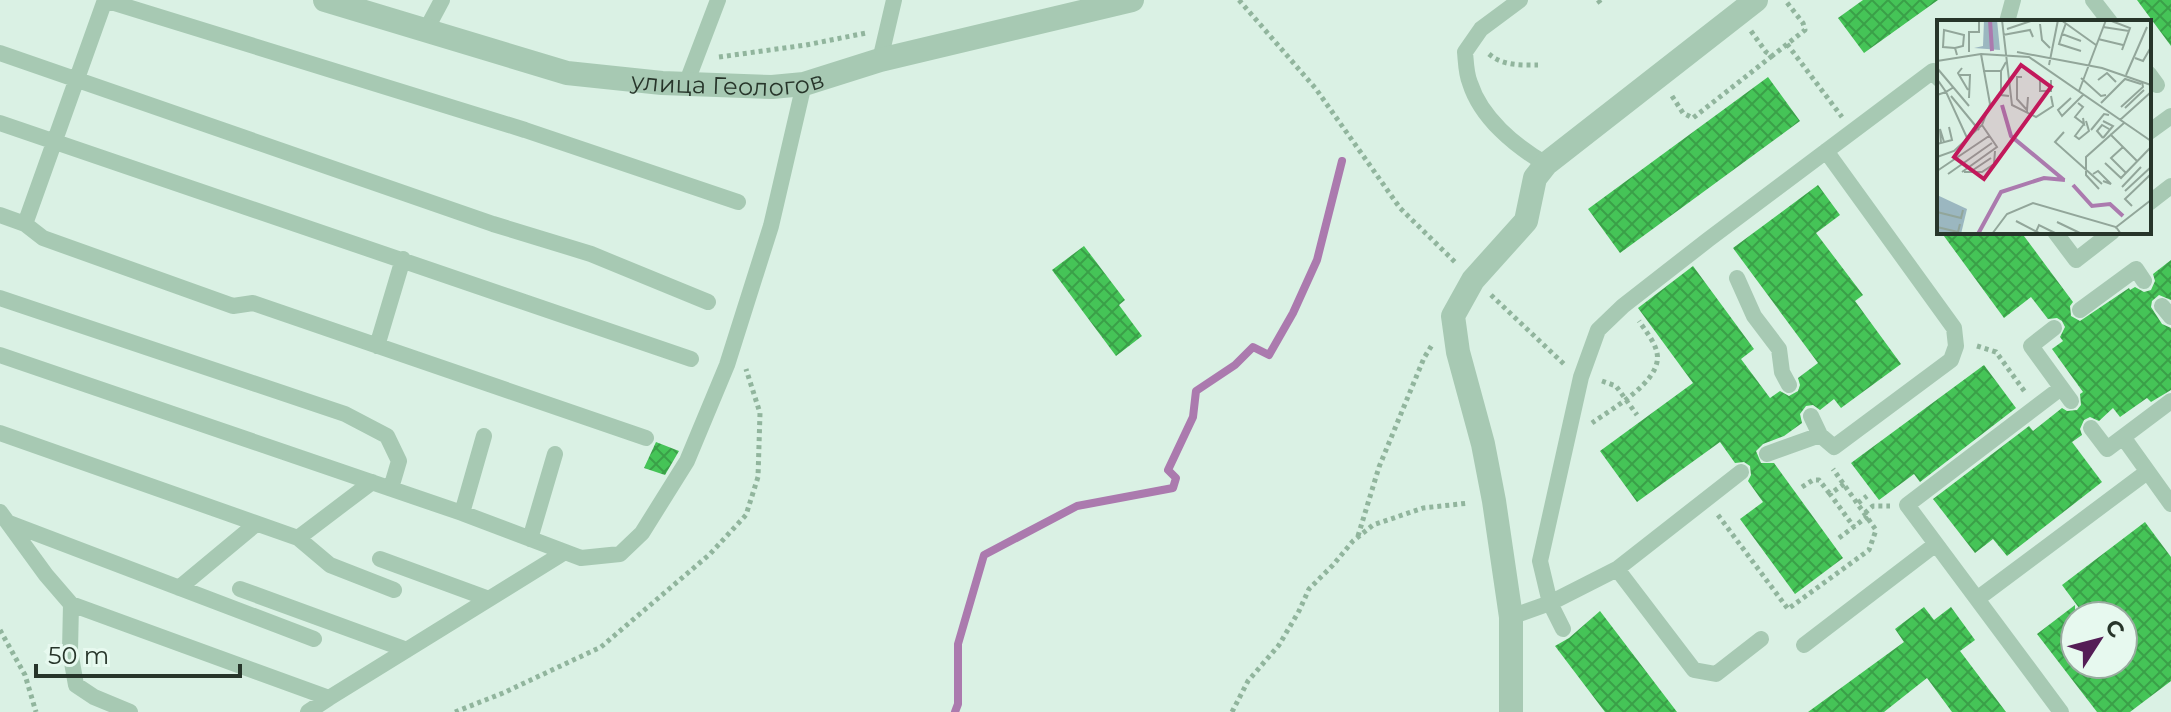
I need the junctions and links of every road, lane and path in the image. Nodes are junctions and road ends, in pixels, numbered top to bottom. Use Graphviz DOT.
graph roads {
  1 [pos="105,0"];
  2 [pos="325,0"];
  3 [pos="442,0"];
  4 [pos="718,0"];
  5 [pos="894,0"];
  6 [pos="1132,0"];
  7 [pos="1239,0"];
  8 [pos="1520,0"];
  9 [pos="1756,0"];
  10 [pos="1785,0"];
  11 [pos="2013,0"];
  12 [pos="2093,0"];
  13 [pos="2008,20"];
  14 [pos="2108,20"];
  15 [pos="1747,25"];
  16 [pos="888,28"];
  17 [pos="426,30"];
  18 [pos="1475,38"];
  19 [pos="1787,44"];
  20 [pos="0,53"];
  21 [pos="1772,56"];
  22 [pos="880,60"];
  23 [pos="1538,65"];
  24 [pos="1937,72"];
  25 [pos="690,73"];
  26 [pos="76,81"];
  27 [pos="804,84"];
  28 [pos="1669,93"];
  29 [pos="2171,116"];
  30 [pos="0,123"];
  31 [pos="1852,131"];
  32 [pos="2151,131"];
  33 [pos="54,142"];
  34 [pos="1826,151"];
  35 [pos="1546,164"];
  36 [pos="2171,186"];
  37 [pos="2151,201"];
  38 [pos="738,202"];
  39 [pos="0,215"];
  40 [pos="25,224"];
  41 [pos="2056,234"];
  42 [pos="2109,234"];
  43 [pos="403,259"];
  44 [pos="1737,278"];
  45 [pos="1473,280"];
  46 [pos="2144,281"];
  47 [pos="0,298"];
  48 [pos="708,302"];
  49 [pos="1626,304"];
  50 [pos="2080,310"];
  51 [pos="2054,328"];
  52 [pos="1456,336"];
  53 [pos="377,346"];
  54 [pos="732,349"];
  55 [pos="1996,352"];
  56 [pos="0,355"];
  57 [pos="691,359"];
  58 [pos="1575,374"];
  59 [pos="1789,385"];
  60 [pos="1626,398"];
  61 [pos="2171,401"];
  62 [pos="2036,407"];
  63 [pos="1637,415"];
  64 [pos="1811,416"];
  65 [pos="2091,428"];
  66 [pos="0,433"];
  67 [pos="1820,435"];
  68 [pos="484,436"];
  69 [pos="2123,437"];
  70 [pos="646,438"];
  71 [pos="1567,441"];
  72 [pos="555,454"];
  73 [pos="1767,454"];
  74 [pos="1827,461"];
  75 [pos="1741,472"];
  76 [pos="2147,472"];
  77 [pos="372,482"];
  78 [pos="1844,484"];
  79 [pos="1802,487"];
  80 [pos="391,488"];
  81 [pos="1830,494"];
  82 [pos="1867,496"];
  83 [pos="1706,498"];
  84 [pos="1494,501"];
  85 [pos="1858,503"];
  86 [pos="2171,504"];
  87 [pos="1873,506"];
  88 [pos="462,513"];
  89 [pos="1866,514"];
  90 [pos="4,517"];
  91 [pos="256,524"];
  92 [pos="1854,527"];
  93 [pos="1357,537"];
  94 [pos="298,538"];
  95 [pos="1839,538"];
  96 [pos="530,539"];
  97 [pos="1936,544"];
  98 [pos="565,552"];
  99 [pos="380,559"];
  100 [pos="1617,569"];
  101 [pos="179,588"];
  102 [pos="240,589"];
  103 [pos="394,590"];
  104 [pos="489,599"];
  105 [pos="1977,599"];
  106 [pos="1550,603"];
  107 [pos="71,604"];
  108 [pos="1511,617"];
  109 [pos="1563,629"];
  110 [pos="0,630"];
  111 [pos="314,639"];
  112 [pos="1761,639"];
  113 [pos="1804,645"];
  114 [pos="407,650"];
  115 [pos="329,698"];
  116 [pos="36,712"];
  117 [pos="130,712"];
  118 [pos="308,712"];
  119 [pos="455,712"];
  120 [pos="1232,712"];
  121 [pos="1511,712"];
  122 [pos="2061,712"];
  1 -- 26 [label="lane"];
  1 -- 38 [label="lane"];
  2 -- 17 [label="street, улица Геологов"];
  3 -- 17 [label="lane"];
  4 -- 25 [label="lane"];
  5 -- 16 [label="lane"];
  6 -- 22 [label="street, улица Геологов"];
  7 -- 45 [label="path"];
  8 -- 18 [label="lane"];
  9 -- 35 [label="street"];
  10 -- 19 [label="path"];
  11 -- 13 [label="lane"];
  12 -- 14 [label="lane"];
  15 -- 21 [label="path"];
  16 -- 22 [label="lane"];
  16 -- 25 [label="path"];
  17 -- 25 [label="street, улица Геологов"];
  18 -- 23 [label="path"];
  18 -- 35 [label="lane"];
  19 -- 21 [label="path"];
  19 -- 31 [label="path"];
  20 -- 26 [label="lane"];
  21 -- 28 [label="path"];
  22 -- 27 [label="street, улица Геологов"];
  24 -- 31 [label="lane"];
  25 -- 27 [label="street, улица Геологов"];
  26 -- 33 [label="lane"];
  26 -- 48 [label="lane"];
  27 -- 54 [label="lane"];
  29 -- 32 [label="lane"];
  30 -- 33 [label="lane"];
  31 -- 34 [label="lane"];
  33 -- 40 [label="lane"];
  33 -- 43 [label="lane"];
  34 -- 49 [label="lane"];
  34 -- 67 [label="lane"];
  35 -- 45 [label="street"];
  36 -- 37 [label="lane"];
  39 -- 40 [label="lane"];
  40 -- 53 [label="lane"];
  41 -- 42 [label="lane"];
  43 -- 53 [label="lane"];
  43 -- 57 [label="lane"];
  44 -- 59 [label="lane"];
  45 -- 52 [label="street"];
  45 -- 58 [label="path"];
  46 -- 50 [label="lane"];
  47 -- 80 [label="lane"];
  49 -- 58 [label="lane"];
  49 -- 60 [label="path"];
  51 -- 62 [label="lane"];
  52 -- 84 [label="street"];
  52 -- 93 [label="path"];
  53 -- 70 [label="lane"];
  54 -- 98 [label="lane"];
  54 -- 119 [label="path"];
  55 -- 62 [label="path"];
  56 -- 77 [label="lane"];
  58 -- 60 [label="path"];
  58 -- 71 [label="lane"];
  60 -- 63 [label="path"];
  60 -- 71 [label="path"];
  61 -- 69 [label="lane"];
  62 -- 97 [label="lane"];
  64 -- 67 [label="lane"];
  65 -- 69 [label="lane"];
  66 -- 91 [label="lane"];
  67 -- 73 [label="lane"];
  68 -- 88 [label="lane"];
  69 -- 76 [label="lane"];
  71 -- 106 [label="lane"];
  72 -- 96 [label="lane"];
  74 -- 78 [label="path"];
  75 -- 83 [label="lane"];
  76 -- 86 [label="lane"];
  76 -- 105 [label="lane"];
  77 -- 80 [label="lane"];
  77 -- 94 [label="lane"];
  78 -- 81 [label="path"];
  78 -- 85 [label="path"];
  79 -- 81 [label="path"];
  80 -- 88 [label="lane"];
  81 -- 92 [label="path"];
  82 -- 85 [label="path"];
  83 -- 89 [label="path"];
  83 -- 100 [label="lane"];
  84 -- 93 [label="path"];
  84 -- 108 [label="street"];
  85 -- 89 [label="path"];
  87 -- 89 [label="path"];
  88 -- 96 [label="lane"];
  89 -- 92 [label="path"];
  90 -- 101 [label="lane"];
  90 -- 107 [label="lane"];
  91 -- 94 [label="lane"];
  91 -- 101 [label="lane"];
  92 -- 95 [label="path"];
  93 -- 120 [label="path"];
  94 -- 103 [label="lane"];
  96 -- 98 [label="lane"];
  97 -- 105 [label="lane"];
  97 -- 113 [label="lane"];
  98 -- 104 [label="lane"];
  99 -- 104 [label="lane"];
  100 -- 106 [label="lane"];
  100 -- 112 [label="lane"];
  101 -- 111 [label="lane"];
  102 -- 114 [label="lane"];
  104 -- 114 [label="lane"];
  105 -- 122 [label="lane"];
  106 -- 108 [label="lane"];
  106 -- 109 [label="lane"];
  107 -- 115 [label="lane"];
  107 -- 117 [label="lane"];
  108 -- 121 [label="street"];
  110 -- 116 [label="path"];
  114 -- 115 [label="lane"];
  115 -- 118 [label="lane"];
}
